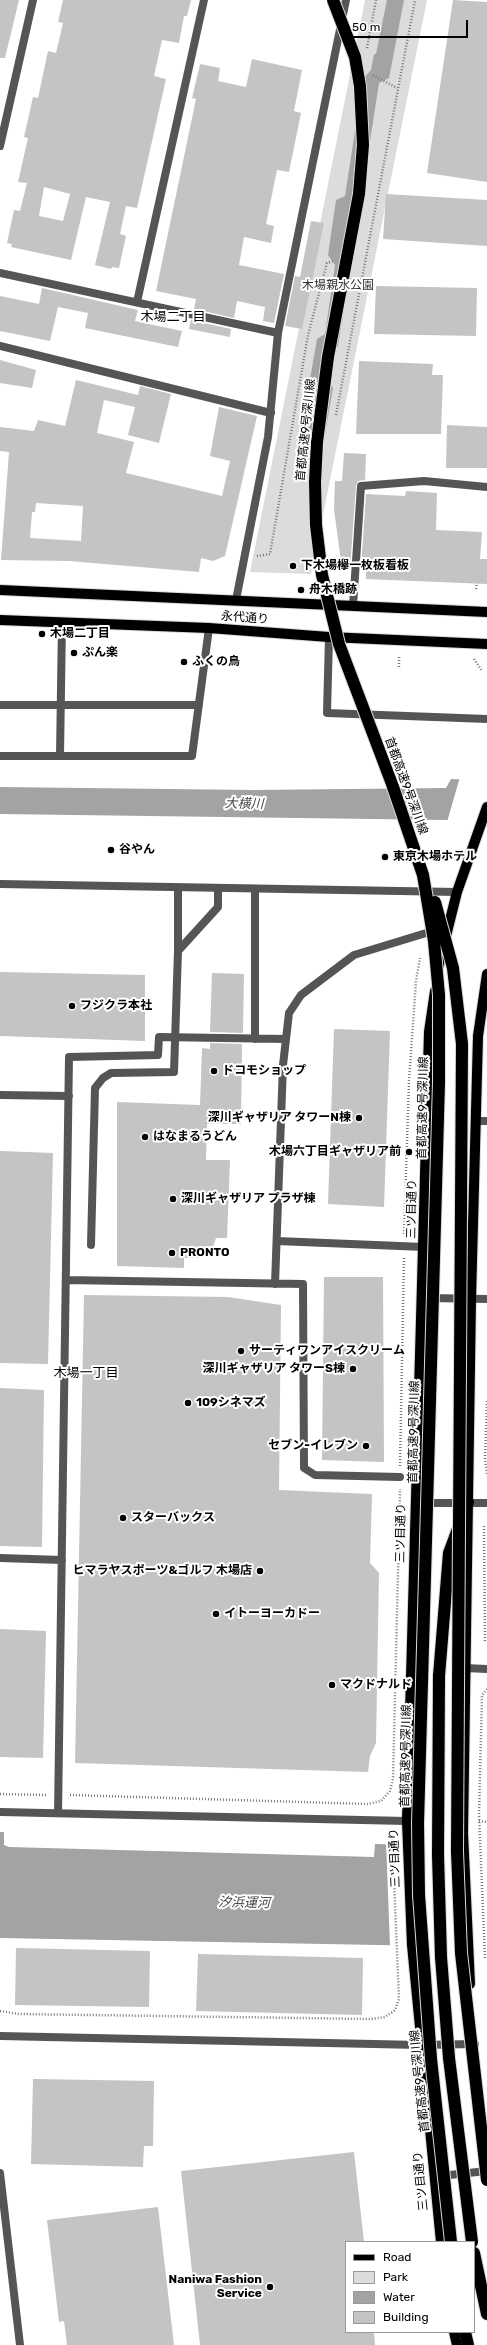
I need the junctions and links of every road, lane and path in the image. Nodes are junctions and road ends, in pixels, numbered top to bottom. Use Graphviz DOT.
graph roads {
  1 [pos="33,0"];
  2 [pos="204,0"];
  3 [pos="334,0"];
  4 [pos="346,0"];
  5 [pos="376,0"];
  6 [pos="415,0"];
  7 [pos="366,54"];
  8 [pos="368,72"];
  9 [pos="397,88"];
  10 [pos="0,146"];
  11 [pos="332,261"];
  12 [pos="0,273"];
  13 [pos="136,302"];
  14 [pos="278,333"];
  15 [pos="0,346"];
  16 [pos="271,413"];
  17 [pos="336,419"];
  18 [pos="487,487"];
  19 [pos="243,559"];
  20 [pos="477,583"];
  21 [pos="476,589"];
  22 [pos="0,590"];
  23 [pos="236,600"];
  24 [pos="353,606"];
  25 [pos="487,612"];
  26 [pos="0,620"];
  27 [pos="62,622"];
  28 [pos="209,628"];
  29 [pos="329,637"];
  30 [pos="487,644"];
  31 [pos="400,655"];
  32 [pos="474,659"];
  33 [pos="399,667"];
  34 [pos="482,671"];
  35 [pos="0,705"];
  36 [pos="61,705"];
  37 [pos="199,705"];
  38 [pos="487,719"];
  39 [pos="0,756"];
  40 [pos="60,756"];
  41 [pos="487,807"];
  42 [pos="0,884"];
  43 [pos="178,888"];
  44 [pos="218,889"];
  45 [pos="255,890"];
  46 [pos="457,892"];
  47 [pos="449,927"];
  48 [pos="178,951"];
  49 [pos="421,955"];
  50 [pos="487,974"];
  51 [pos="486,994"];
  52 [pos="175,1037"];
  53 [pos="255,1038"];
  54 [pos="286,1039"];
  55 [pos="0,1095"];
  56 [pos="69,1096"];
  57 [pos="475,1121"];
  58 [pos="487,1121"];
  59 [pos="277,1241"];
  60 [pos="91,1245"];
  61 [pos="404,1246"];
  62 [pos="424,1246"];
  63 [pos="66,1280"];
  64 [pos="275,1284"];
  65 [pos="421,1298"];
  66 [pos="471,1299"];
  67 [pos="487,1299"];
  68 [pos="487,1401"];
  69 [pos="487,1474"];
  70 [pos="400,1477"];
  71 [pos="468,1502"];
  72 [pos="414,1503"];
  73 [pos="487,1503"];
  74 [pos="484,1526"];
  75 [pos="0,1558"];
  76 [pos="62,1560"];
  77 [pos="485,1643"];
  78 [pos="465,1668"];
  79 [pos="487,1669"];
  80 [pos="487,1689"];
  81 [pos="0,1794"];
  82 [pos="59,1795"];
  83 [pos="0,1812"];
  84 [pos="58,1813"];
  85 [pos="407,1821"];
  86 [pos="479,1821"];
  87 [pos="487,1822"];
  88 [pos="392,1831"];
  89 [pos="485,1958"];
  90 [pos="0,2011"];
  91 [pos="0,2036"];
  92 [pos="475,2044"];
  93 [pos="420,2045"];
  94 [pos="487,2149"];
  95 [pos="487,2172"];
  96 [pos="0,2173"];
  97 [pos="433,2176"];
  98 [pos="487,2180"];
  99 [pos="440,2241"];
  100 [pos="452,2241"];
  101 [pos="472,2241"];
  102 [pos="475,2258"];
  103 [pos="487,2314"];
  104 [pos="454,2333"];
  105 [pos="466,2333"];
  106 [pos="20,2345"];
  107 [pos="457,2345"];
  108 [pos="468,2345"];
  1 -- 10 [label="street"];
  2 -- 13 [label="street"];
  3 -- 98 [label="highway, 首都高速9号深川線, bridge"];
  3 -- 100 [label="highway, 首都高速9号深川線, bridge"];
  4 -- 14 [label="street"];
  5 -- 7 [label="path"];
  6 -- 9 [label="path"];
  8 -- 9 [label="path"];
  9 -- 17 [label="path"];
  11 -- 19 [label="path"];
  12 -- 13 [label="street"];
  13 -- 14 [label="street"];
  14 -- 16 [label="street"];
  15 -- 16 [label="street"];
  16 -- 19 [label="street"];
  18 -- 24 [label="street"];
  19 -- 23 [label="street"];
  20 -- 21 [label="path"];
  22 -- 23 [label="main road, 永代通り"];
  23 -- 24 [label="main road, 永代通り"];
  24 -- 25 [label="main road, 永代通り"];
  26 -- 27 [label="main road, 永代通り"];
  27 -- 28 [label="main road, 永代通り"];
  27 -- 36 [label="street"];
  28 -- 29 [label="main road, 永代通り"];
  28 -- 37 [label="street"];
  29 -- 30 [label="main road, 永代通り"];
  29 -- 38 [label="street"];
  31 -- 33 [label="path"];
  32 -- 34 [label="path"];
  35 -- 36 [label="street"];
  36 -- 37 [label="street"];
  36 -- 40 [label="street"];
  37 -- 40 [label="street"];
  39 -- 40 [label="street"];
  41 -- 46 [label="main road, 三ツ目通り"];
  42 -- 43 [label="street"];
  43 -- 44 [label="street"];
  43 -- 48 [label="street"];
  44 -- 45 [label="street"];
  44 -- 48 [label="street"];
  45 -- 46 [label="street"];
  45 -- 53 [label="street"];
  46 -- 47 [label="main road, 三ツ目通り"];
  47 -- 54 [label="street"];
  47 -- 62 [label="main road, 三ツ目通り"];
  48 -- 52 [label="street"];
  49 -- 61 [label="path"];
  50 -- 51 [label="main road"];
  51 -- 57 [label="main road"];
  52 -- 53 [label="street"];
  52 -- 56 [label="street"];
  52 -- 60 [label="street"];
  53 -- 54 [label="street"];
  54 -- 59 [label="street"];
  55 -- 56 [label="street"];
  56 -- 63 [label="street"];
  57 -- 58 [label="street"];
  57 -- 66 [label="main road"];
  59 -- 61 [label="street"];
  59 -- 64 [label="street"];
  61 -- 62 [label="street"];
  61 -- 70 [label="path"];
  62 -- 65 [label="main road, 三ツ目通り"];
  63 -- 64 [label="street"];
  63 -- 76 [label="street"];
  64 -- 70 [label="street"];
  65 -- 66 [label="street"];
  65 -- 72 [label="main road, 三ツ目通り"];
  66 -- 67 [label="street"];
  66 -- 71 [label="main road"];
  68 -- 69 [label="path"];
  70 -- 82 [label="path"];
  71 -- 72 [label="street"];
  71 -- 73 [label="street"];
  71 -- 78 [label="main road"];
  71 -- 101 [label="highway, bridge"];
  72 -- 85 [label="main road, 三ツ目通り"];
  74 -- 77 [label="path"];
  75 -- 76 [label="street"];
  76 -- 82 [label="street"];
  78 -- 79 [label="street"];
  78 -- 92 [label="main road"];
  80 -- 86 [label="path"];
  81 -- 82 [label="path"];
  82 -- 84 [label="street"];
  83 -- 84 [label="street"];
  84 -- 85 [label="street"];
  85 -- 93 [label="main road, 三ツ目通り"];
  86 -- 87 [label="path"];
  86 -- 89 [label="path"];
  88 -- 90 [label="path"];
  91 -- 93 [label="street"];
  92 -- 93 [label="street"];
  92 -- 94 [label="main road"];
  93 -- 97 [label="main road, 三ツ目通り"];
  95 -- 97 [label="street"];
  96 -- 106 [label="street"];
  97 -- 99 [label="main road, 三ツ目通り"];
  102 -- 103 [label="highway"];
  104 -- 107 [label="main road"];
  105 -- 108 [label="highway"];
}
